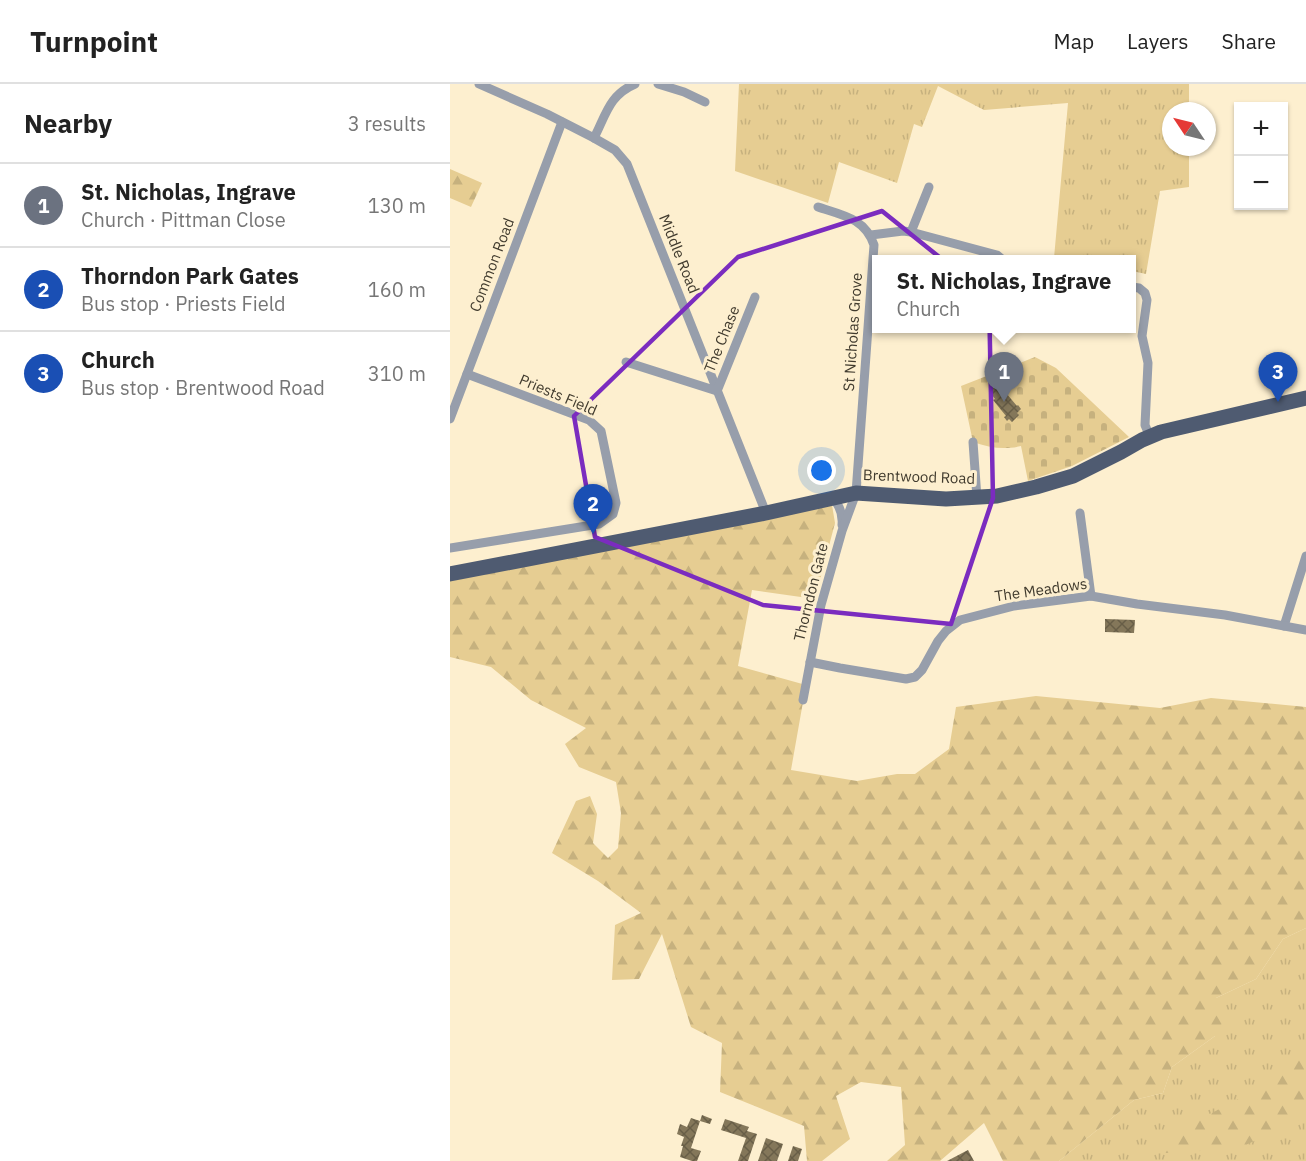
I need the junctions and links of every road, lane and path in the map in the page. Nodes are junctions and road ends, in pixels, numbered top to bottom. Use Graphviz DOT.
graph roads {
  1 [pos="478,84"];
  2 [pos="635,84"];
  3 [pos="658,84"];
  4 [pos="621,86"];
  5 [pos="705,102"];
  6 [pos="562,122"];
  7 [pos="594,138"];
  8 [pos="929,187"];
  9 [pos="818,207"];
  10 [pos="911,232"];
  11 [pos="871,235"];
  12 [pos="873,255"];
  13 [pos="997,255"];
  14 [pos="872,273"];
  15 [pos="1136,288"];
  16 [pos="754,297"];
  17 [pos="626,362"];
  18 [pos="467,374"];
  19 [pos="717,392"];
  20 [pos="1306,398"];
  21 [pos="450,419"];
  22 [pos="1150,436"];
  23 [pos="973,442"];
  24 [pos="856,493"];
  25 [pos="833,498"];
  26 [pos="977,498"];
  27 [pos="766,513"];
  28 [pos="1080,513"];
  29 [pos="842,531"];
  30 [pos="450,548"];
  31 [pos="1306,556"];
  32 [pos="450,574"];
  33 [pos="1091,596"];
  34 [pos="1284,626"];
  35 [pos="1306,630"];
  36 [pos="810,662"];
  37 [pos="803,700"];
  1 -- 6 [label="street, Middle Road"];
  2 -- 4 [label="street"];
  3 -- 5 [label="street"];
  4 -- 7 [label="street"];
  6 -- 7 [label="street, Middle Road"];
  6 -- 18 [label="street, Common Road"];
  7 -- 19 [label="street, Middle Road"];
  8 -- 10 [label="street"];
  9 -- 11 [label="street"];
  10 -- 11 [label="street"];
  10 -- 13 [label="street"];
  11 -- 12 [label="street, St Nicholas Grove"];
  14 -- 24 [label="street, St Nicholas Grove"];
  15 -- 22 [label="street"];
  16 -- 19 [label="street, The Chase"];
  17 -- 19 [label="street"];
  18 -- 21 [label="street, Common Road"];
  18 -- 30 [label="street, Priests Field"];
  19 -- 27 [label="street, Middle Road"];
  20 -- 22 [label="main road, Brentwood Road"];
  22 -- 26 [label="main road, Brentwood Road"];
  23 -- 26 [label="street"];
  24 -- 25 [label="main road, Brentwood Road"];
  24 -- 26 [label="main road, Brentwood Road"];
  24 -- 29 [label="street, Thorndon Gate"];
  25 -- 27 [label="main road, Brentwood Road"];
  25 -- 29 [label="street"];
  27 -- 32 [label="main road, Brentwood Road"];
  28 -- 33 [label="street"];
  29 -- 36 [label="street, Thorndon Gate"];
  31 -- 34 [label="street"];
  33 -- 34 [label="street, The Meadows"];
  33 -- 36 [label="street, The Meadows"];
  34 -- 35 [label="street, The Meadows"];
  36 -- 37 [label="street, Thorndon Gate"];
}
